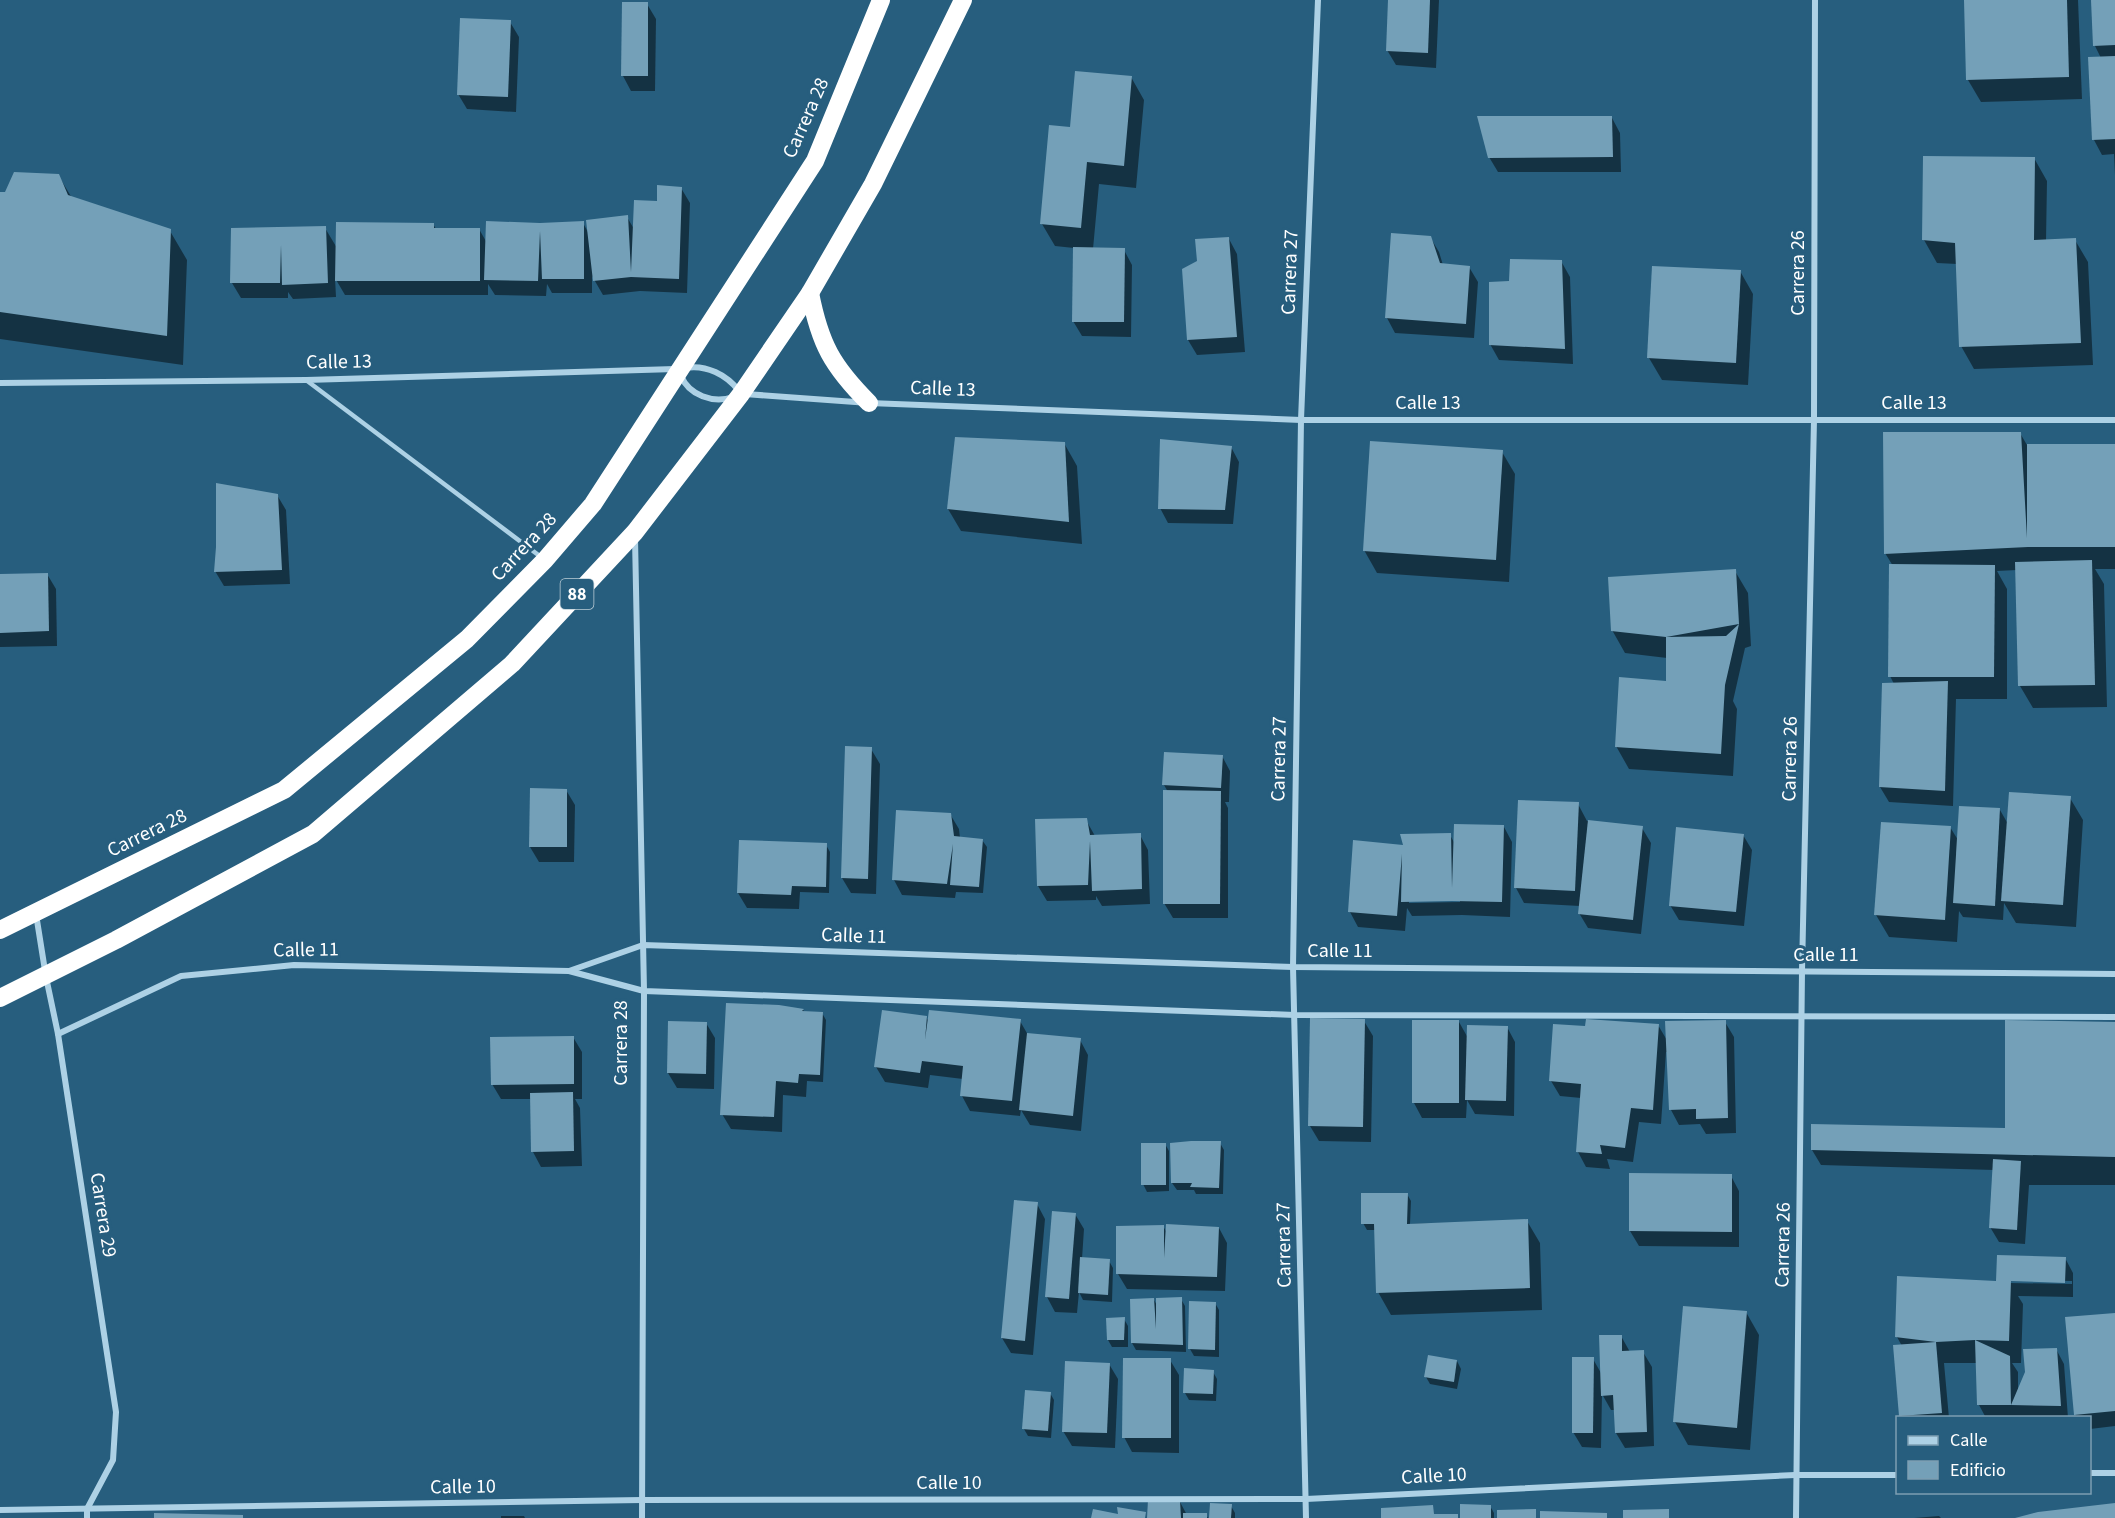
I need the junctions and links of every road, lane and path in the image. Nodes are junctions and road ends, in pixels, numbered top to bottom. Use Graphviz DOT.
graph roads {
  1 [pos="881,0"];
  2 [pos="963,0"];
  3 [pos="1318,0"];
  4 [pos="1815,0"];
  5 [pos="810,294"];
  6 [pos="678,369"];
  7 [pos="306,380"];
  8 [pos="0,383"];
  9 [pos="741,394"];
  10 [pos="869,403"];
  11 [pos="1300,420"];
  12 [pos="1814,420"];
  13 [pos="2115,420"];
  14 [pos="635,532"];
  15 [pos="545,560"];
  16 [pos="36,913"];
  17 [pos="0,930"];
  18 [pos="643,945"];
  19 [pos="1293,967"];
  20 [pos="569,971"];
  21 [pos="1802,971"];
  22 [pos="2115,974"];
  23 [pos="46,977"];
  24 [pos="644,991"];
  25 [pos="0,998"];
  26 [pos="1294,1015"];
  27 [pos="1803,1017"];
  28 [pos="2115,1017"];
  29 [pos="58,1034"];
  30 [pos="2091,1473"];
  31 [pos="2115,1473"];
  32 [pos="1896,1474"];
  33 [pos="1795,1475"];
  34 [pos="1306,1499"];
  35 [pos="642,1500"];
  36 [pos="0,1509"];
  37 [pos="87,1509"];
  38 [pos="87,1518"];
  39 [pos="642,1518"];
  40 [pos="1306,1518"];
  41 [pos="1796,1518"];
  1 -- 6 [label="highway, Carrera 28 / 88"];
  2 -- 5 [label="highway, 88"];
  3 -- 11 [label="street, Carrera 27"];
  4 -- 12 [label="street, Carrera 26"];
  5 -- 9 [label="highway, 88"];
  5 -- 10 [label="highway"];
  6 -- 7 [label="street, Calle 13"];
  6 -- 9 [label="street, Calle 13"];
  6 -- 9 [label="street, Calle 13"];
  6 -- 15 [label="highway, Carrera 28 / 88"];
  7 -- 8 [label="street, Calle 13"];
  7 -- 15 [label="lane"];
  9 -- 10 [label="street, Calle 13"];
  9 -- 14 [label="highway, 88"];
  10 -- 11 [label="street, Calle 13"];
  11 -- 12 [label="street, Calle 13"];
  11 -- 19 [label="street, Carrera 27"];
  12 -- 13 [label="street, Calle 13"];
  12 -- 21 [label="street, Carrera 26"];
  14 -- 18 [label="street, Carrera 28"];
  14 -- 23 [label="highway, 88"];
  15 -- 16 [label="highway, Carrera 28 / 88"];
  16 -- 17 [label="highway, Carrera 28 / 88"];
  16 -- 23 [label="street, Carrera 29"];
  18 -- 19 [label="street, Calle 11"];
  18 -- 20 [label="street, Calle 11"];
  18 -- 24 [label="street, Carrera 28"];
  19 -- 21 [label="street, Calle 11"];
  19 -- 26 [label="street, Carrera 27"];
  20 -- 24 [label="street, Calle 11"];
  20 -- 29 [label="street, Calle 11"];
  21 -- 22 [label="street, Calle 11"];
  21 -- 27 [label="street, Carrera 26"];
  23 -- 25 [label="highway, 88"];
  23 -- 29 [label="street, Carrera 29"];
  24 -- 26 [label="street, Calle 11"];
  24 -- 35 [label="street, Carrera 28"];
  26 -- 27 [label="street, Calle 11"];
  26 -- 34 [label="street, Carrera 27"];
  27 -- 28 [label="street, Calle 11"];
  27 -- 33 [label="street, Carrera 26"];
  29 -- 37 [label="street, Carrera 29"];
  30 -- 31 [label="street"];
  32 -- 33 [label="street, Calle 10"];
  33 -- 34 [label="street, Calle 10"];
  33 -- 41 [label="street, Carrera 26"];
  34 -- 35 [label="street, Calle 10"];
  34 -- 40 [label="street, Carrera 27"];
  35 -- 37 [label="street, Calle 10"];
  35 -- 39 [label="street, Carrera 28"];
  36 -- 37 [label="street, Calle 10"];
  37 -- 38 [label="street, Carrera 29"];
}
